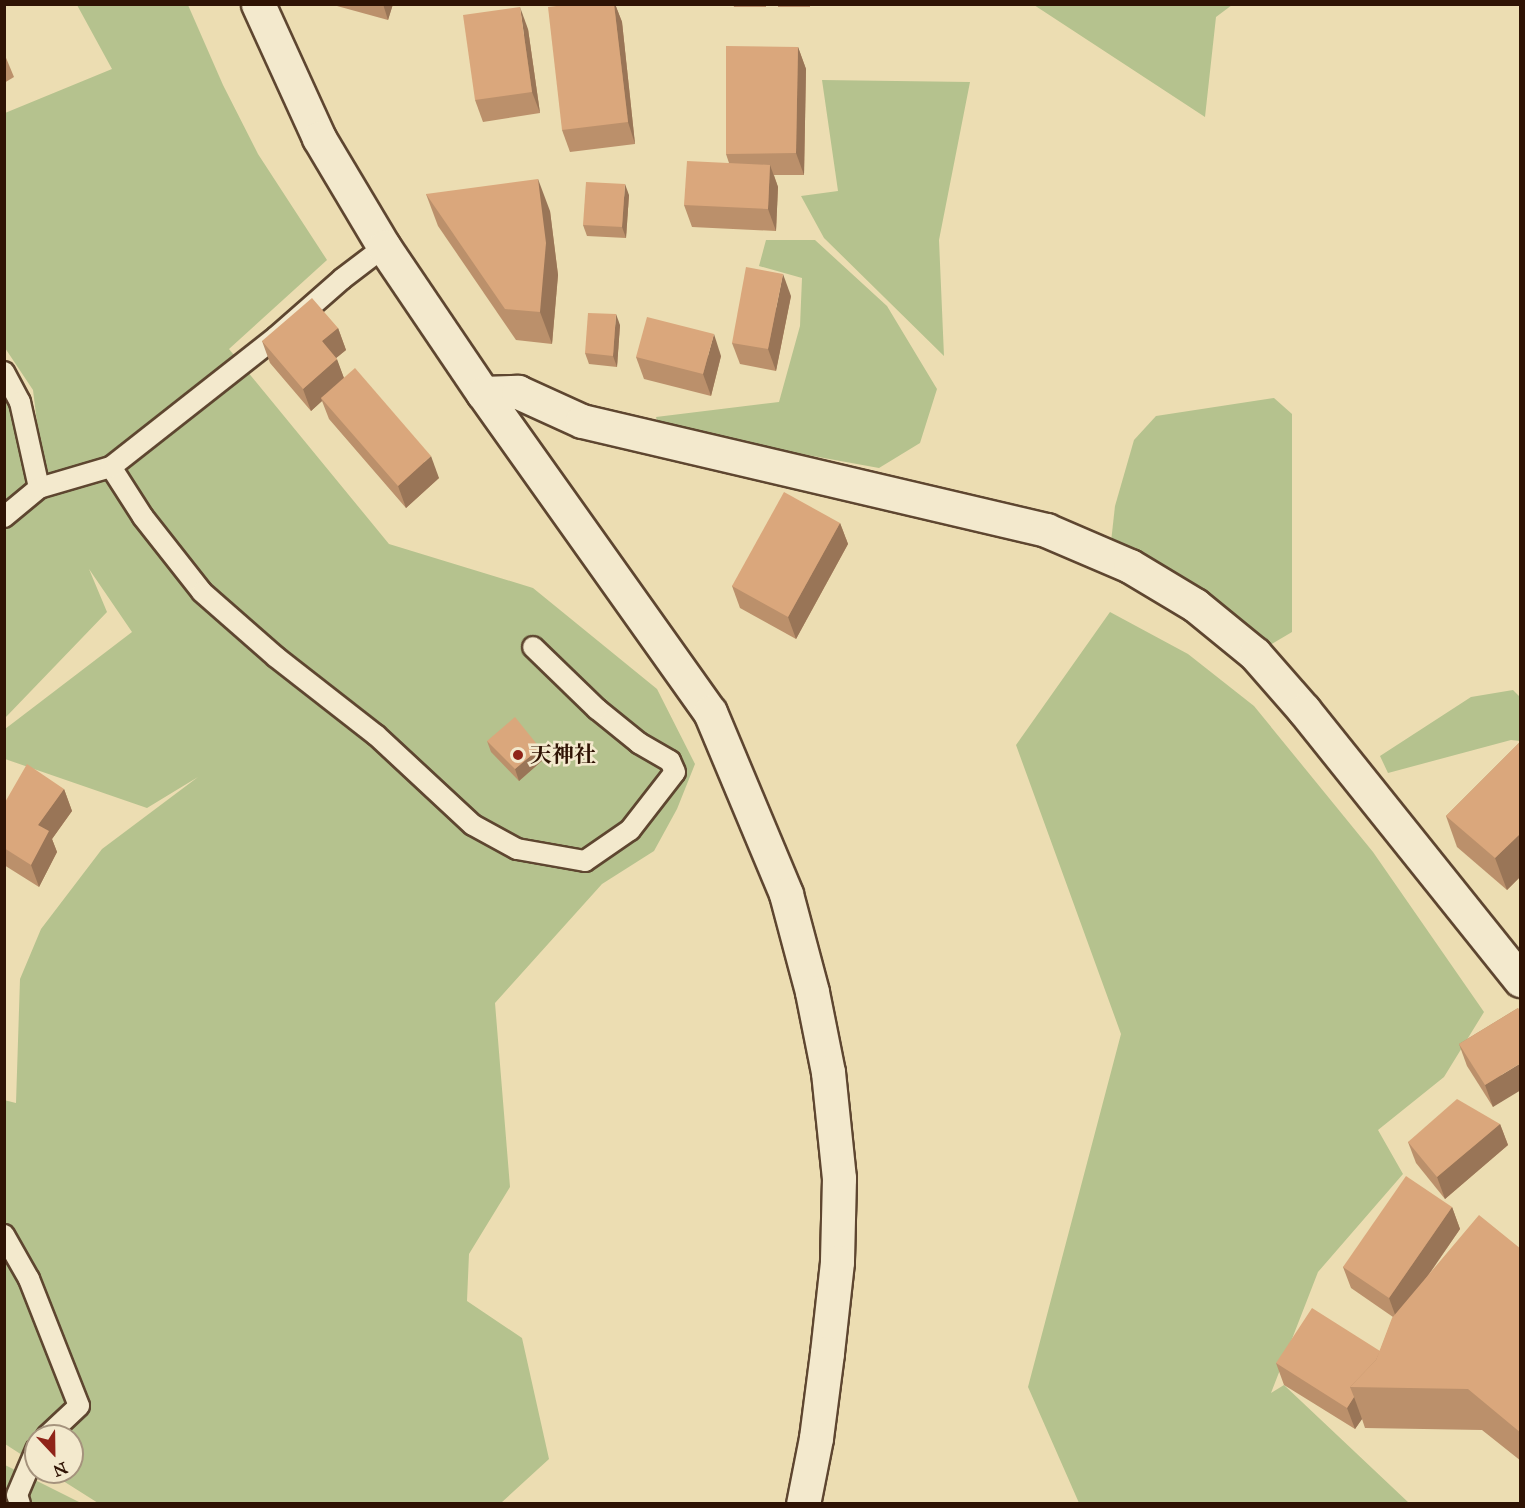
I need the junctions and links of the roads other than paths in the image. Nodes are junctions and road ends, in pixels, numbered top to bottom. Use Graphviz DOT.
graph roads {
  1 [pos="258,4"];
  2 [pos="384,247"];
  3 [pos="4,372"];
  4 [pos="483,393"];
  5 [pos="111,467"];
  6 [pos="39,488"];
  7 [pos="4,517"];
  8 [pos="532,647"];
  9 [pos="1521,980"];
  10 [pos="4,1235"];
  11 [pos="60,1424"];
  12 [pos="24,1478"];
  13 [pos="20,1503"];
  14 [pos="802,1503"];
  1 -- 2 [label="street"];
  2 -- 4 [label="street"];
  2 -- 5 [label="lane"];
  3 -- 6 [label="lane"];
  4 -- 9 [label="street"];
  4 -- 14 [label="street"];
  5 -- 6 [label="lane"];
  5 -- 8 [label="lane"];
  6 -- 7 [label="lane"];
  10 -- 11 [label="lane"];
  12 -- 13 [label="lane"];
}
